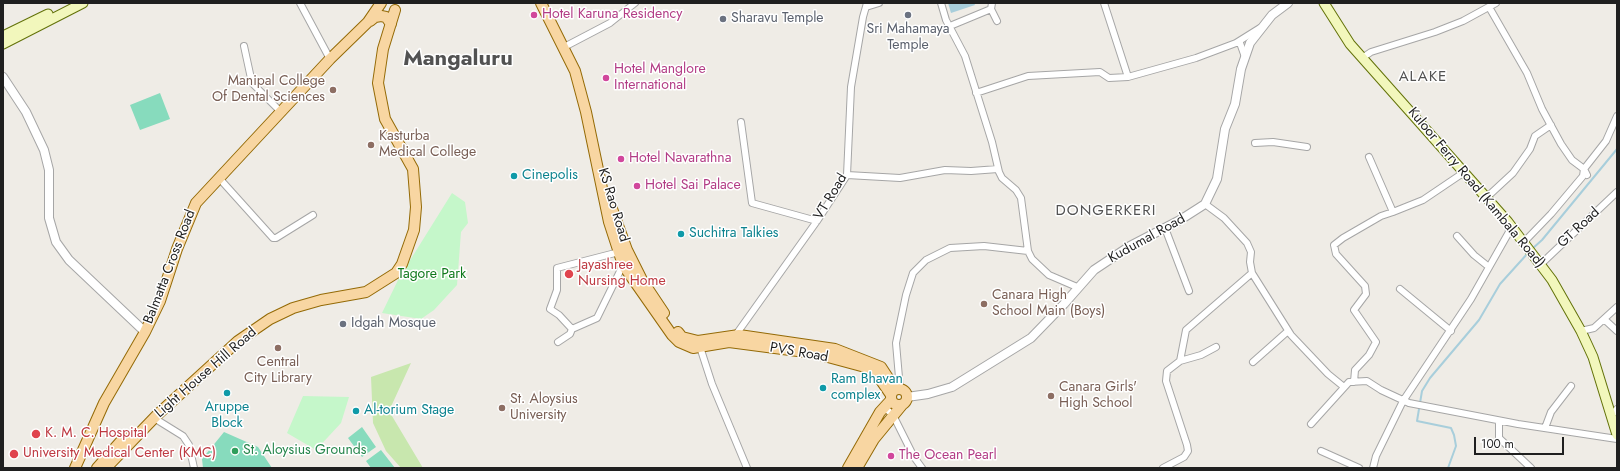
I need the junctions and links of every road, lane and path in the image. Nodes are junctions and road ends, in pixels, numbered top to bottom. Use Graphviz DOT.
graph roads {
  1 [pos="69,3"];
  2 [pos="83,3"];
  3 [pos="300,3"];
  4 [pos="383,3"];
  5 [pos="541,3"];
  6 [pos="548,3"];
  7 [pos="635,3"];
  8 [pos="879,3"];
  9 [pos="941,3"];
  10 [pos="1104,3"];
  11 [pos="1288,3"];
  12 [pos="1324,3"];
  13 [pos="1496,3"];
  14 [pos="867,5"];
  15 [pos="396,6"];
  16 [pos="992,6"];
  17 [pos="1489,7"];
  18 [pos="997,21"];
  19 [pos="368,22"];
  20 [pos="391,24"];
  21 [pos="950,26"];
  22 [pos="1263,26"];
  23 [pos="3,36"];
  24 [pos="14,36"];
  25 [pos="1236,43"];
  26 [pos="3,44"];
  27 [pos="568,45"];
  28 [pos="244,46"];
  29 [pos="1245,57"];
  30 [pos="1362,58"];
  31 [pos="330,59"];
  32 [pos="3,77"];
  33 [pos="1128,77"];
  34 [pos="976,93"];
  35 [pos="281,112"];
  36 [pos="1617,116"];
  37 [pos="740,122"];
  38 [pos="1551,125"];
  39 [pos="1255,143"];
  40 [pos="1308,147"];
  41 [pos="1369,156"];
  42 [pos="998,169"];
  43 [pos="1463,172"];
  44 [pos="1586,172"];
  45 [pos="847,175"];
  46 [pos="219,178"];
  47 [pos="1617,192"];
  48 [pos="1486,198"];
  49 [pos="1206,204"];
  50 [pos="1393,212"];
  51 [pos="313,215"];
  52 [pos="817,221"];
  53 [pos="1508,222"];
  54 [pos="1165,228"];
  55 [pos="1457,236"];
  56 [pos="1525,243"];
  57 [pos="1028,251"];
  58 [pos="619,252"];
  59 [pos="1539,262"];
  60 [pos="628,263"];
  61 [pos="1489,267"];
  62 [pos="1252,273"];
  63 [pos="1077,288"];
  64 [pos="1400,290"];
  65 [pos="1189,291"];
  66 [pos="1617,307"];
  67 [pos="1604,319"];
  68 [pos="572,329"];
  69 [pos="1288,331"];
  70 [pos="1451,331"];
  71 [pos="1581,331"];
  72 [pos="1617,331"];
  73 [pos="145,332"];
  74 [pos="734,339"];
  75 [pos="558,342"];
  76 [pos="696,347"];
  77 [pos="1216,347"];
  78 [pos="1180,361"];
  79 [pos="1253,362"];
  80 [pos="1354,382"];
  81 [pos="1572,386"];
  82 [pos="1344,387"];
  83 [pos="892,396"];
  84 [pos="904,401"];
  85 [pos="1406,402"];
  86 [pos="1614,412"];
  87 [pos="893,415"];
  88 [pos="154,418"];
  89 [pos="1499,421"];
  90 [pos="1311,424"];
  91 [pos="1545,428"];
  92 [pos="138,434"];
  93 [pos="1617,435"];
  94 [pos="1617,439"];
  95 [pos="1321,451"];
  96 [pos="79,465"];
  97 [pos="97,468"];
  98 [pos="106,468"];
  99 [pos="194,468"];
  100 [pos="747,468"];
  101 [pos="848,468"];
  102 [pos="857,468"];
  103 [pos="922,468"];
  104 [pos="1163,468"];
  105 [pos="1359,468"];
  106 [pos="1374,468"];
  107 [pos="1531,468"];
  1 -- 24 [label="main road"];
  2 -- 24 [label="main road"];
  3 -- 31 [label="street"];
  4 -- 15 [label="main road, Light House Hill Road"];
  4 -- 19 [label="main road, Balmatta Cross Road"];
  5 -- 58 [label="main road"];
  6 -- 27 [label="main road, KS Rao Road"];
  7 -- 27 [label="street"];
  8 -- 14 [label="street"];
  9 -- 21 [label="street"];
  10 -- 33 [label="street"];
  11 -- 22 [label="street"];
  12 -- 30 [label="main road, Kuloor Ferry Road (Kambala Road)"];
  13 -- 17 [label="street"];
  14 -- 45 [label="street, VT Road"];
  15 -- 20 [label="main road, Light House Hill Road"];
  16 -- 18 [label="street"];
  16 -- 21 [label="street"];
  17 -- 30 [label="street"];
  17 -- 38 [label="street"];
  19 -- 20 [label="main road"];
  19 -- 31 [label="main road, Balmatta Cross Road"];
  20 -- 88 [label="main road, Light House Hill Road"];
  21 -- 34 [label="street"];
  22 -- 25 [label="street"];
  22 -- 29 [label="street"];
  23 -- 24 [label="main road"];
  24 -- 26 [label="main road"];
  25 -- 29 [label="street"];
  25 -- 33 [label="street"];
  27 -- 60 [label="main road, KS Rao Road"];
  28 -- 35 [label="street"];
  29 -- 49 [label="street"];
  30 -- 43 [label="main road, Kuloor Ferry Road (Kambala Road)"];
  31 -- 35 [label="main road, Balmatta Cross Road"];
  32 -- 73 [label="street"];
  33 -- 34 [label="street"];
  34 -- 42 [label="street"];
  35 -- 46 [label="main road, Balmatta Cross Road"];
  36 -- 44 [label="street"];
  37 -- 52 [label="street"];
  38 -- 44 [label="street"];
  38 -- 48 [label="street"];
  39 -- 40 [label="street"];
  41 -- 50 [label="street"];
  42 -- 45 [label="street"];
  42 -- 57 [label="street"];
  43 -- 48 [label="main road, Kuloor Ferry Road (Kambala Road)"];
  43 -- 50 [label="street"];
  44 -- 56 [label="street"];
  45 -- 52 [label="street, VT Road"];
  46 -- 51 [label="street"];
  46 -- 73 [label="main road, Balmatta Cross Road"];
  47 -- 59 [label="street, GT Road"];
  48 -- 53 [label="main road, Kuloor Ferry Road (Kambala Road)"];
  49 -- 54 [label="street, Kudumal Road"];
  49 -- 62 [label="street"];
  50 -- 80 [label="street"];
  52 -- 74 [label="street, VT Road"];
  53 -- 56 [label="main road, Kuloor Ferry Road (Kambala Road)"];
  53 -- 61 [label="street"];
  54 -- 63 [label="street, Kudumal Road"];
  54 -- 65 [label="street"];
  55 -- 61 [label="street"];
  56 -- 59 [label="main road, Kuloor Ferry Road (Kambala Road)"];
  57 -- 63 [label="street"];
  57 -- 83 [label="street"];
  58 -- 60 [label="main road"];
  58 -- 68 [label="street"];
  59 -- 71 [label="main road, Kuloor Ferry Road (Kambala Road)"];
  60 -- 68 [label="street"];
  60 -- 74 [label="main road, KS Rao Road"];
  60 -- 76 [label="main road"];
  61 -- 70 [label="street"];
  62 -- 69 [label="street"];
  62 -- 78 [label="street"];
  63 -- 84 [label="street, Kudumal Road"];
  64 -- 70 [label="street"];
  66 -- 67 [label="street"];
  67 -- 71 [label="street"];
  67 -- 72 [label="street"];
  68 -- 75 [label="street"];
  69 -- 79 [label="street"];
  69 -- 82 [label="street"];
  70 -- 85 [label="street"];
  71 -- 86 [label="main road, Kuloor Ferry Road (Kambala Road)"];
  73 -- 96 [label="main road, Balmatta Cross Road"];
  74 -- 76 [label="main road, PVS Road"];
  74 -- 83 [label="main road, PVS Road"];
  76 -- 100 [label="street"];
  77 -- 78 [label="street"];
  78 -- 104 [label="street"];
  80 -- 82 [label="street"];
  80 -- 85 [label="street"];
  81 -- 91 [label="street"];
  82 -- 90 [label="street"];
  83 -- 84 [label="main road"];
  83 -- 84 [label="main road, PVS Road"];
  83 -- 87 [label="street"];
  83 -- 101 [label="main road"];
  84 -- 87 [label="main road"];
  85 -- 89 [label="street"];
  85 -- 106 [label="street"];
  86 -- 93 [label="main road, Kuloor Ferry Road (Kambala Road)"];
  87 -- 102 [label="main road"];
  87 -- 103 [label="street"];
  88 -- 92 [label="main road, Light House Hill Road"];
  88 -- 99 [label="street"];
  89 -- 91 [label="street"];
  89 -- 107 [label="street"];
  91 -- 94 [label="street"];
  92 -- 97 [label="main road"];
  92 -- 98 [label="main road, Light House Hill Road"];
  95 -- 105 [label="street"];
}
